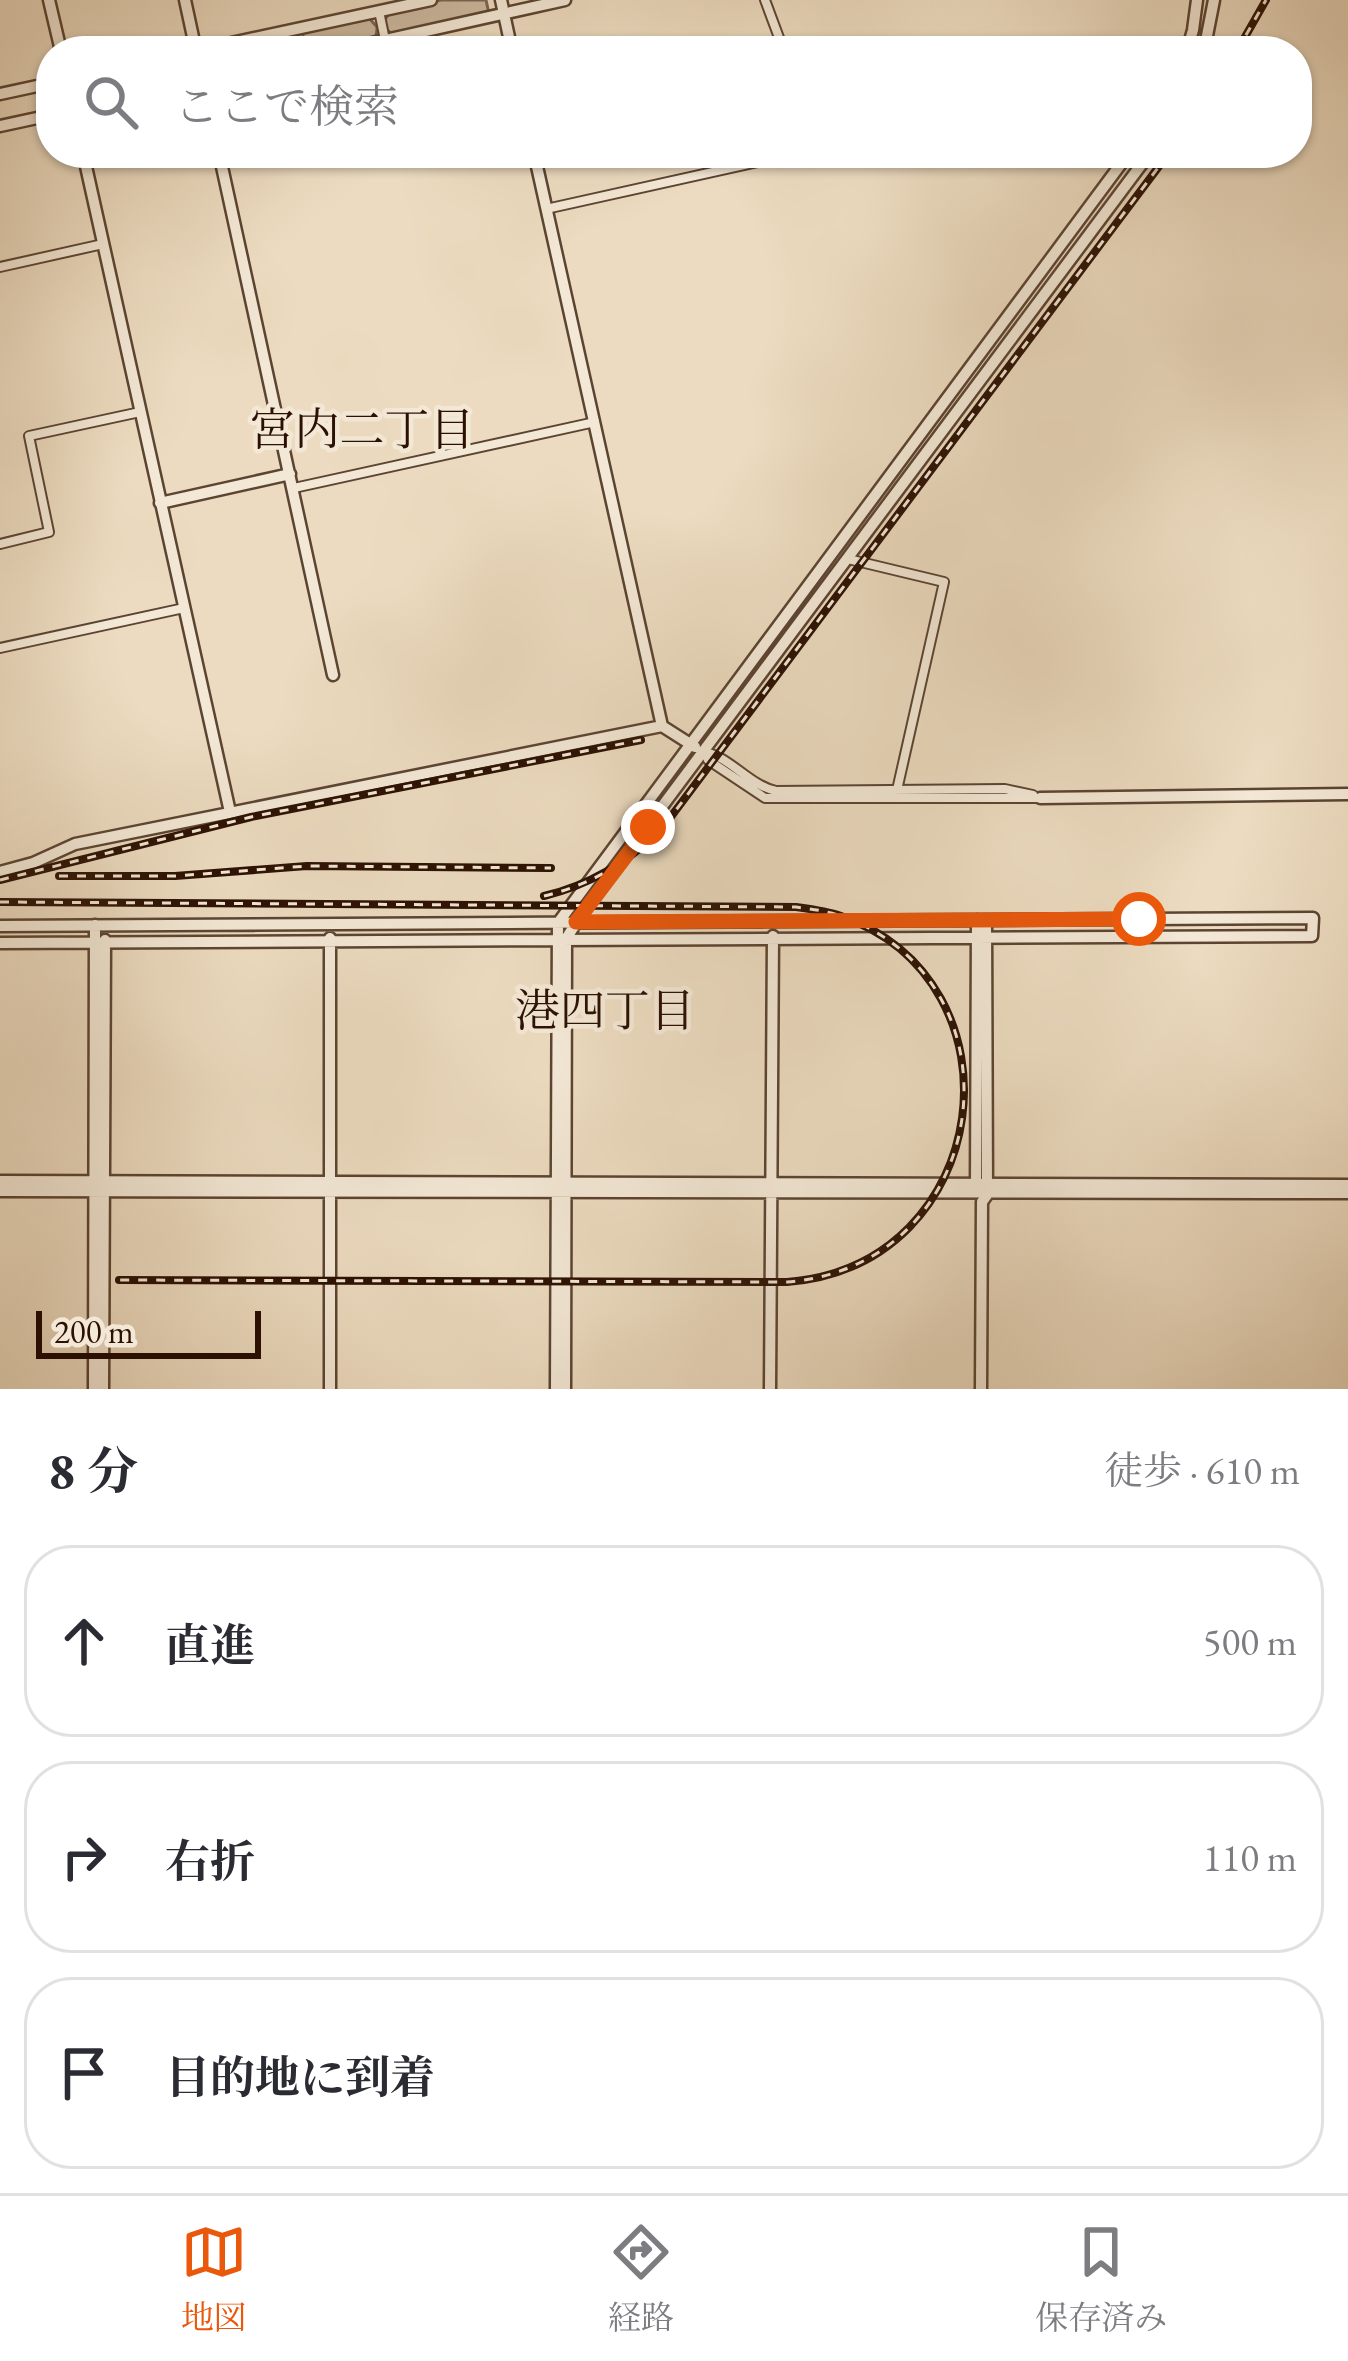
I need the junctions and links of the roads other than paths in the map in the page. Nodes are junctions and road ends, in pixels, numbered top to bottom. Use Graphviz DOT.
graph roads {
  1 [pos="49,0"];
  2 [pos="185,0"];
  3 [pos="431,0"];
  4 [pos="565,0"];
  5 [pos="765,0"];
  6 [pos="1197,0"];
  7 [pos="1214,0"];
  8 [pos="548,2"];
  9 [pos="503,7"];
  10 [pos="379,11"];
  11 [pos="57,36"];
  12 [pos="193,36"];
  13 [pos="265,36"];
  14 [pos="384,36"];
  15 [pos="399,36"];
  16 [pos="778,36"];
  17 [pos="1191,36"];
  18 [pos="1207,36"];
  19 [pos="36,86"];
  20 [pos="0,94"];
  21 [pos="36,118"];
  22 [pos="0,126"];
  23 [pos="86,168"];
  24 [pos="222,168"];
  25 [pos="537,168"];
  26 [pos="729,168"];
  27 [pos="1118,168"];
  28 [pos="1139,168"];
  29 [pos="546,208"];
  30 [pos="103,244"];
  31 [pos="0,267"];
  32 [pos="951,393"];
  33 [pos="963,402"];
  34 [pos="140,412"];
  35 [pos="596,422"];
  36 [pos="290,474"];
  37 [pos="293,488"];
  38 [pos="160,503"];
  39 [pos="0,544"];
  40 [pos="848,559"];
  41 [pos="184,608"];
  42 [pos="0,648"];
  43 [pos="333,675"];
  44 [pos="662,727"];
  45 [pos="689,744"];
  46 [pos="704,752"];
  47 [pos="896,794"];
  48 [pos="1348,794"];
  49 [pos="1040,798"];
  50 [pos="230,812"];
  51 [pos="0,872"];
  52 [pos="982,920"];
  53 [pos="772,921"];
  54 [pos="558,922"];
  55 [pos="576,922"];
  56 [pos="331,923"];
  57 [pos="100,925"];
  58 [pos="0,926"];
  59 [pos="981,937"];
  60 [pos="772,938"];
  61 [pos="561,939"];
  62 [pos="330,940"];
  63 [pos="100,942"];
  64 [pos="0,943"];
  65 [pos="0,1181"];
  66 [pos="100,1186"];
  67 [pos="560,1187"];
  68 [pos="330,1188"];
  69 [pos="771,1188"];
  70 [pos="1348,1189"];
  71 [pos="0,1191"];
  72 [pos="982,1192"];
  73 [pos="94,1389"];
  74 [pos="103,1389"];
  75 [pos="330,1389"];
  76 [pos="560,1389"];
  77 [pos="770,1389"];
  78 [pos="981,1389"];
  1 -- 11 [label="street"];
  2 -- 12 [label="street"];
  3 -- 10 [label="street"];
  4 -- 8 [label="street"];
  5 -- 16 [label="street"];
  6 -- 17 [label="street"];
  7 -- 18 [label="street"];
  8 -- 9 [label="street"];
  9 -- 15 [label="street"];
  10 -- 13 [label="street"];
  10 -- 14 [label="street"];
  19 -- 20 [label="street"];
  21 -- 22 [label="street"];
  23 -- 30 [label="street"];
  24 -- 36 [label="street"];
  25 -- 29 [label="street"];
  26 -- 29 [label="street"];
  27 -- 32 [label="street"];
  28 -- 33 [label="street"];
  29 -- 35 [label="street"];
  30 -- 31 [label="street"];
  30 -- 34 [label="street"];
  32 -- 33 [label="street"];
  32 -- 45 [label="street"];
  33 -- 40 [label="street"];
  34 -- 38 [label="street"];
  34 -- 39 [label="street"];
  35 -- 37 [label="street"];
  35 -- 44 [label="street"];
  36 -- 37 [label="street"];
  36 -- 38 [label="street"];
  37 -- 43 [label="street"];
  38 -- 41 [label="street"];
  40 -- 46 [label="street"];
  40 -- 47 [label="street"];
  41 -- 42 [label="street"];
  41 -- 50 [label="street"];
  44 -- 45 [label="street"];
  44 -- 50 [label="street"];
  45 -- 46 [label="street"];
  45 -- 54 [label="street"];
  46 -- 47 [label="street"];
  46 -- 55 [label="street"];
  47 -- 49 [label="street"];
  48 -- 49 [label="street"];
  50 -- 51 [label="street"];
  52 -- 53 [label="street"];
  52 -- 59 [label="street"];
  52 -- 59 [label="street"];
  53 -- 55 [label="street"];
  53 -- 60 [label="street"];
  54 -- 55 [label="street"];
  54 -- 56 [label="street"];
  54 -- 61 [label="street"];
  55 -- 61 [label="street"];
  56 -- 57 [label="street"];
  56 -- 62 [label="street"];
  57 -- 58 [label="street"];
  57 -- 63 [label="street"];
  59 -- 60 [label="street"];
  59 -- 72 [label="street"];
  60 -- 61 [label="street"];
  60 -- 69 [label="street"];
  61 -- 62 [label="street"];
  61 -- 67 [label="street"];
  62 -- 63 [label="street"];
  62 -- 68 [label="street"];
  63 -- 64 [label="street"];
  63 -- 66 [label="street"];
  65 -- 66 [label="street"];
  66 -- 68 [label="street"];
  66 -- 71 [label="street"];
  66 -- 73 [label="street"];
  66 -- 74 [label="street"];
  67 -- 68 [label="street"];
  67 -- 69 [label="street"];
  67 -- 76 [label="street"];
  68 -- 75 [label="street"];
  69 -- 72 [label="street"];
  69 -- 77 [label="street"];
  70 -- 72 [label="street"];
  72 -- 78 [label="street"];
}
